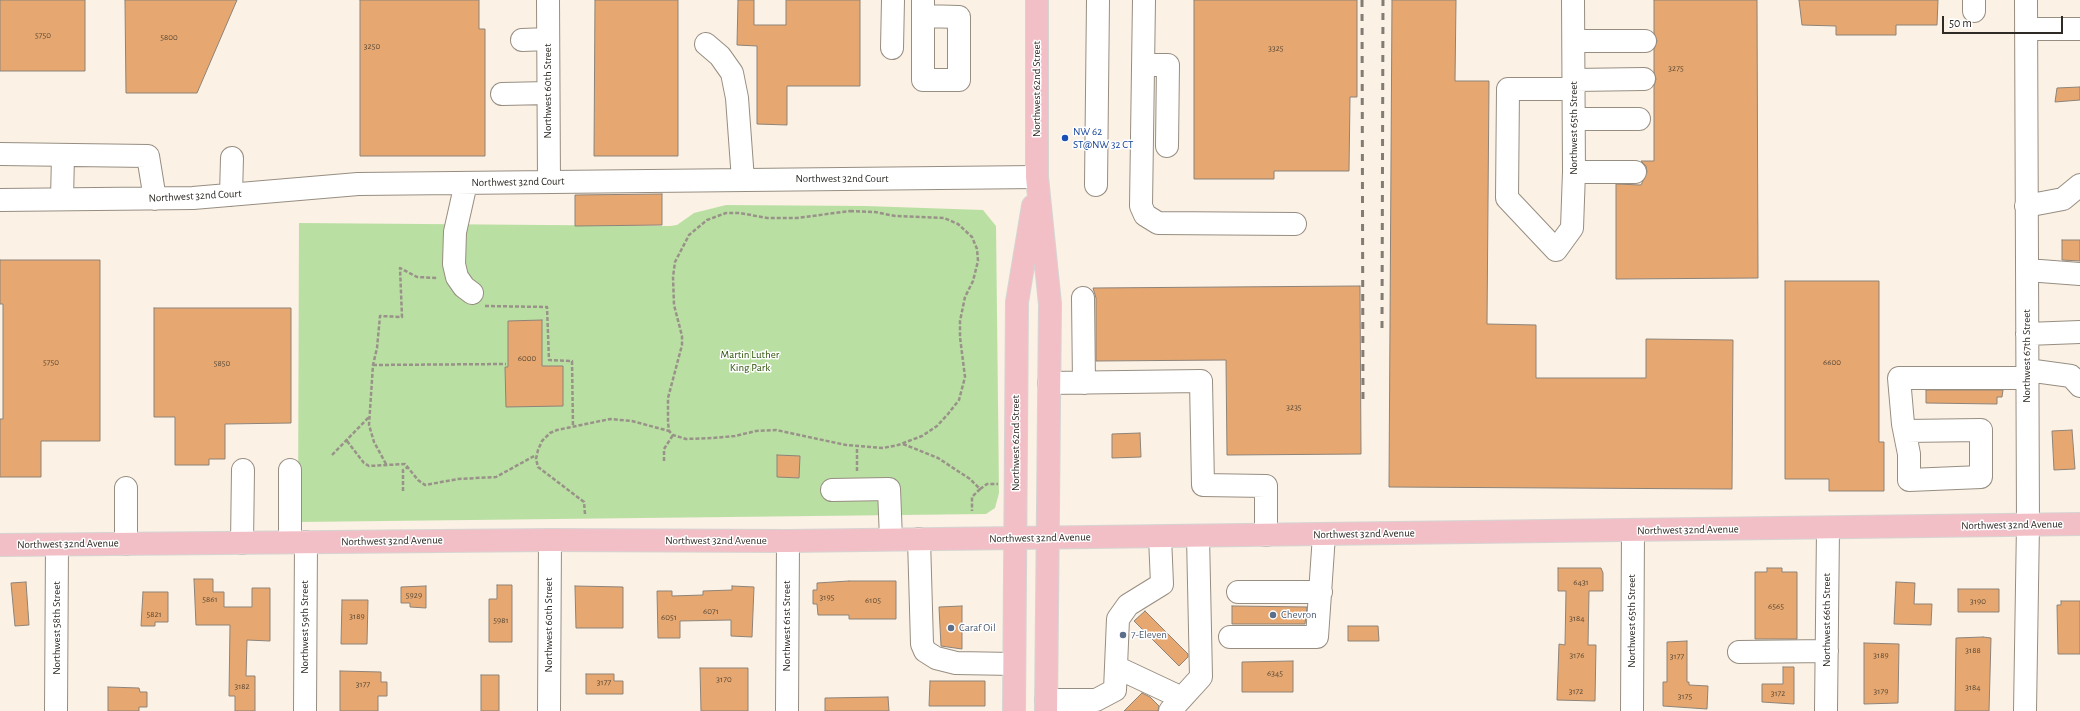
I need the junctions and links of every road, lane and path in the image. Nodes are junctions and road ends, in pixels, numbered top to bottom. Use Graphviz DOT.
graph roads {
  1 [pos="548,0"];
  2 [pos="893,0"];
  3 [pos="1036,0"];
  4 [pos="1098,0"];
  5 [pos="1144,0"];
  6 [pos="1573,0"];
  7 [pos="2026,0"];
  8 [pos="2026,28"];
  9 [pos="2080,29"];
  10 [pos="548,39"];
  11 [pos="522,40"];
  12 [pos="1574,41"];
  13 [pos="1644,41"];
  14 [pos="706,44"];
  15 [pos="892,48"];
  16 [pos="1143,64"];
  17 [pos="1644,79"];
  18 [pos="1574,85"];
  19 [pos="548,93"];
  20 [pos="502,94"];
  21 [pos="1574,119"];
  22 [pos="1639,119"];
  23 [pos="1167,146"];
  24 [pos="0,154"];
  25 [pos="63,156"];
  26 [pos="232,158"];
  27 [pos="1574,172"];
  28 [pos="1635,172"];
  29 [pos="1037,177"];
  30 [pos="743,180"];
  31 [pos="466,182"];
  32 [pos="549,182"];
  33 [pos="1096,185"];
  34 [pos="2080,185"];
  35 [pos="231,195"];
  36 [pos="62,199"];
  37 [pos="155,199"];
  38 [pos="0,200"];
  39 [pos="2026,206"];
  40 [pos="1295,224"];
  41 [pos="2027,270"];
  42 [pos="2080,274"];
  43 [pos="444,278"];
  44 [pos="1083,298"];
  45 [pos="476,299"];
  46 [pos="2080,332"];
  47 [pos="2027,334"];
  48 [pos="506,364"];
  49 [pos="373,365"];
  50 [pos="2027,374"];
  51 [pos="1049,383"];
  52 [pos="1084,383"];
  53 [pos="2080,386"];
  54 [pos="369,417"];
  55 [pos="573,427"];
  56 [pos="669,431"];
  57 [pos="1905,431"];
  58 [pos="673,435"];
  59 [pos="347,441"];
  60 [pos="902,444"];
  61 [pos="857,447"];
  62 [pos="332,455"];
  63 [pos="537,455"];
  64 [pos="664,461"];
  65 [pos="386,464"];
  66 [pos="408,467"];
  67 [pos="243,470"];
  68 [pos="290,470"];
  69 [pos="1001,484"];
  70 [pos="126,488"];
  71 [pos="857,489"];
  72 [pos="980,489"];
  73 [pos="403,490"];
  74 [pos="832,490"];
  75 [pos="972,511"];
  76 [pos="585,514"];
  77 [pos="2028,524"];
  78 [pos="2080,524"];
  79 [pos="1828,529"];
  80 [pos="1633,531"];
  81 [pos="1324,534"];
  82 [pos="1266,535"];
  83 [pos="1160,536"];
  84 [pos="1198,536"];
  85 [pos="1015,538"];
  86 [pos="1047,538"];
  87 [pos="891,539"];
  88 [pos="920,539"];
  89 [pos="550,540"];
  90 [pos="788,541"];
  91 [pos="298,542"];
  92 [pos="242,543"];
  93 [pos="57,544"];
  94 [pos="126,544"];
  95 [pos="0,545"];
  96 [pos="1238,592"];
  97 [pos="1321,592"];
  98 [pos="1230,637"];
  99 [pos="1827,651"];
  100 [pos="1739,652"];
  101 [pos="1014,664"];
  102 [pos="1116,667"];
  103 [pos="1176,704"];
  104 [pos="1046,706"];
  105 [pos="56,711"];
  106 [pos="305,711"];
  107 [pos="549,711"];
  108 [pos="787,711"];
  109 [pos="1014,711"];
  110 [pos="1632,711"];
  111 [pos="1826,711"];
  112 [pos="2025,711"];
  1 -- 10 [label="street, Northwest 60th Street"];
  2 -- 15 [label="street"];
  3 -- 29 [label="main road, Northwest 62nd Street"];
  4 -- 33 [label="street"];
  5 -- 16 [label="street"];
  6 -- 12 [label="street, Northwest 65th Street"];
  7 -- 8 [label="street, Northwest 67th Street"];
  8 -- 9 [label="street"];
  8 -- 39 [label="street, Northwest 67th Street"];
  10 -- 11 [label="street"];
  10 -- 19 [label="street, Northwest 60th Street"];
  12 -- 13 [label="street"];
  12 -- 18 [label="street, Northwest 65th Street"];
  14 -- 30 [label="street"];
  16 -- 23 [label="street"];
  16 -- 40 [label="street"];
  17 -- 18 [label="street"];
  18 -- 21 [label="street, Northwest 65th Street"];
  18 -- 27 [label="street, Northwest 65th Street"];
  19 -- 20 [label="street"];
  19 -- 32 [label="street, Northwest 60th Street"];
  21 -- 22 [label="street"];
  21 -- 27 [label="street, Northwest 65th Street"];
  24 -- 25 [label="street"];
  25 -- 36 [label="street"];
  25 -- 37 [label="street"];
  26 -- 35 [label="street"];
  27 -- 28 [label="street"];
  29 -- 30 [label="street, Northwest 32nd Court"];
  29 -- 51 [label="main road, Northwest 62nd Street"];
  29 -- 85 [label="main road, Northwest 62nd Street"];
  30 -- 32 [label="street, Northwest 32nd Court"];
  31 -- 32 [label="street, Northwest 32nd Court"];
  31 -- 35 [label="street, Northwest 32nd Court"];
  31 -- 45 [label="street"];
  34 -- 39 [label="street"];
  35 -- 37 [label="street, Northwest 32nd Court"];
  36 -- 37 [label="street, Northwest 32nd Court"];
  36 -- 38 [label="street, Northwest 32nd Court"];
  39 -- 41 [label="street, Northwest 67th Street"];
  41 -- 42 [label="street"];
  41 -- 47 [label="street, Northwest 67th Street"];
  43 -- 49 [label="path"];
  44 -- 52 [label="street"];
  45 -- 55 [label="path"];
  46 -- 47 [label="street"];
  47 -- 50 [label="street, Northwest 67th Street"];
  48 -- 49 [label="path"];
  49 -- 54 [label="path"];
  50 -- 53 [label="street"];
  50 -- 57 [label="street"];
  50 -- 77 [label="street, Northwest 67th Street"];
  51 -- 52 [label="street"];
  51 -- 86 [label="main road, Northwest 62nd Street"];
  52 -- 82 [label="street"];
  54 -- 59 [label="path"];
  54 -- 65 [label="path"];
  55 -- 56 [label="path"];
  55 -- 63 [label="path"];
  56 -- 58 [label="path"];
  56 -- 60 [label="path"];
  58 -- 61 [label="path"];
  58 -- 64 [label="path"];
  59 -- 62 [label="path"];
  59 -- 65 [label="path"];
  60 -- 61 [label="path"];
  60 -- 72 [label="path"];
  61 -- 71 [label="path"];
  63 -- 66 [label="path"];
  63 -- 76 [label="path"];
  65 -- 66 [label="path"];
  66 -- 73 [label="path"];
  67 -- 92 [label="street"];
  68 -- 91 [label="street, Northwest 59th Street"];
  69 -- 72 [label="path"];
  70 -- 94 [label="street"];
  71 -- 74 [label="street"];
  71 -- 87 [label="street"];
  72 -- 75 [label="path"];
  77 -- 78 [label="main road, Northwest 32nd Avenue"];
  77 -- 79 [label="main road, Northwest 32nd Avenue"];
  77 -- 112 [label="street, Northwest 67th Street"];
  79 -- 80 [label="main road, Northwest 32nd Avenue"];
  79 -- 99 [label="street, Northwest 66th Street"];
  80 -- 81 [label="main road, Northwest 32nd Avenue"];
  80 -- 110 [label="street, Northwest 65th Street"];
  81 -- 82 [label="main road, Northwest 32nd Avenue"];
  81 -- 97 [label="street"];
  82 -- 84 [label="main road, Northwest 32nd Avenue"];
  83 -- 84 [label="main road, Northwest 32nd Avenue"];
  83 -- 86 [label="main road, Northwest 32nd Avenue"];
  83 -- 102 [label="street"];
  84 -- 103 [label="street"];
  85 -- 86 [label="main road, Northwest 32nd Avenue"];
  85 -- 88 [label="main road, Northwest 32nd Avenue"];
  85 -- 101 [label="main road, Northwest 62nd Street"];
  86 -- 104 [label="main road, Northwest 62nd Street"];
  87 -- 88 [label="main road, Northwest 32nd Avenue"];
  87 -- 90 [label="main road, Northwest 32nd Avenue"];
  88 -- 101 [label="street"];
  89 -- 90 [label="main road, Northwest 32nd Avenue"];
  89 -- 91 [label="main road, Northwest 32nd Avenue"];
  89 -- 107 [label="street, Northwest 60th Street"];
  90 -- 108 [label="street, Northwest 61st Street"];
  91 -- 92 [label="main road, Northwest 32nd Avenue"];
  91 -- 106 [label="street, Northwest 59th Street"];
  92 -- 94 [label="main road, Northwest 32nd Avenue"];
  93 -- 94 [label="main road, Northwest 32nd Avenue"];
  93 -- 95 [label="main road, Northwest 32nd Avenue"];
  93 -- 105 [label="street, Northwest 58th Street"];
  96 -- 97 [label="street"];
  97 -- 98 [label="street"];
  99 -- 100 [label="street"];
  99 -- 111 [label="street, Northwest 66th Street"];
  101 -- 109 [label="main road, Northwest 62nd Street"];
  102 -- 103 [label="street"];
  102 -- 104 [label="street"];
}
